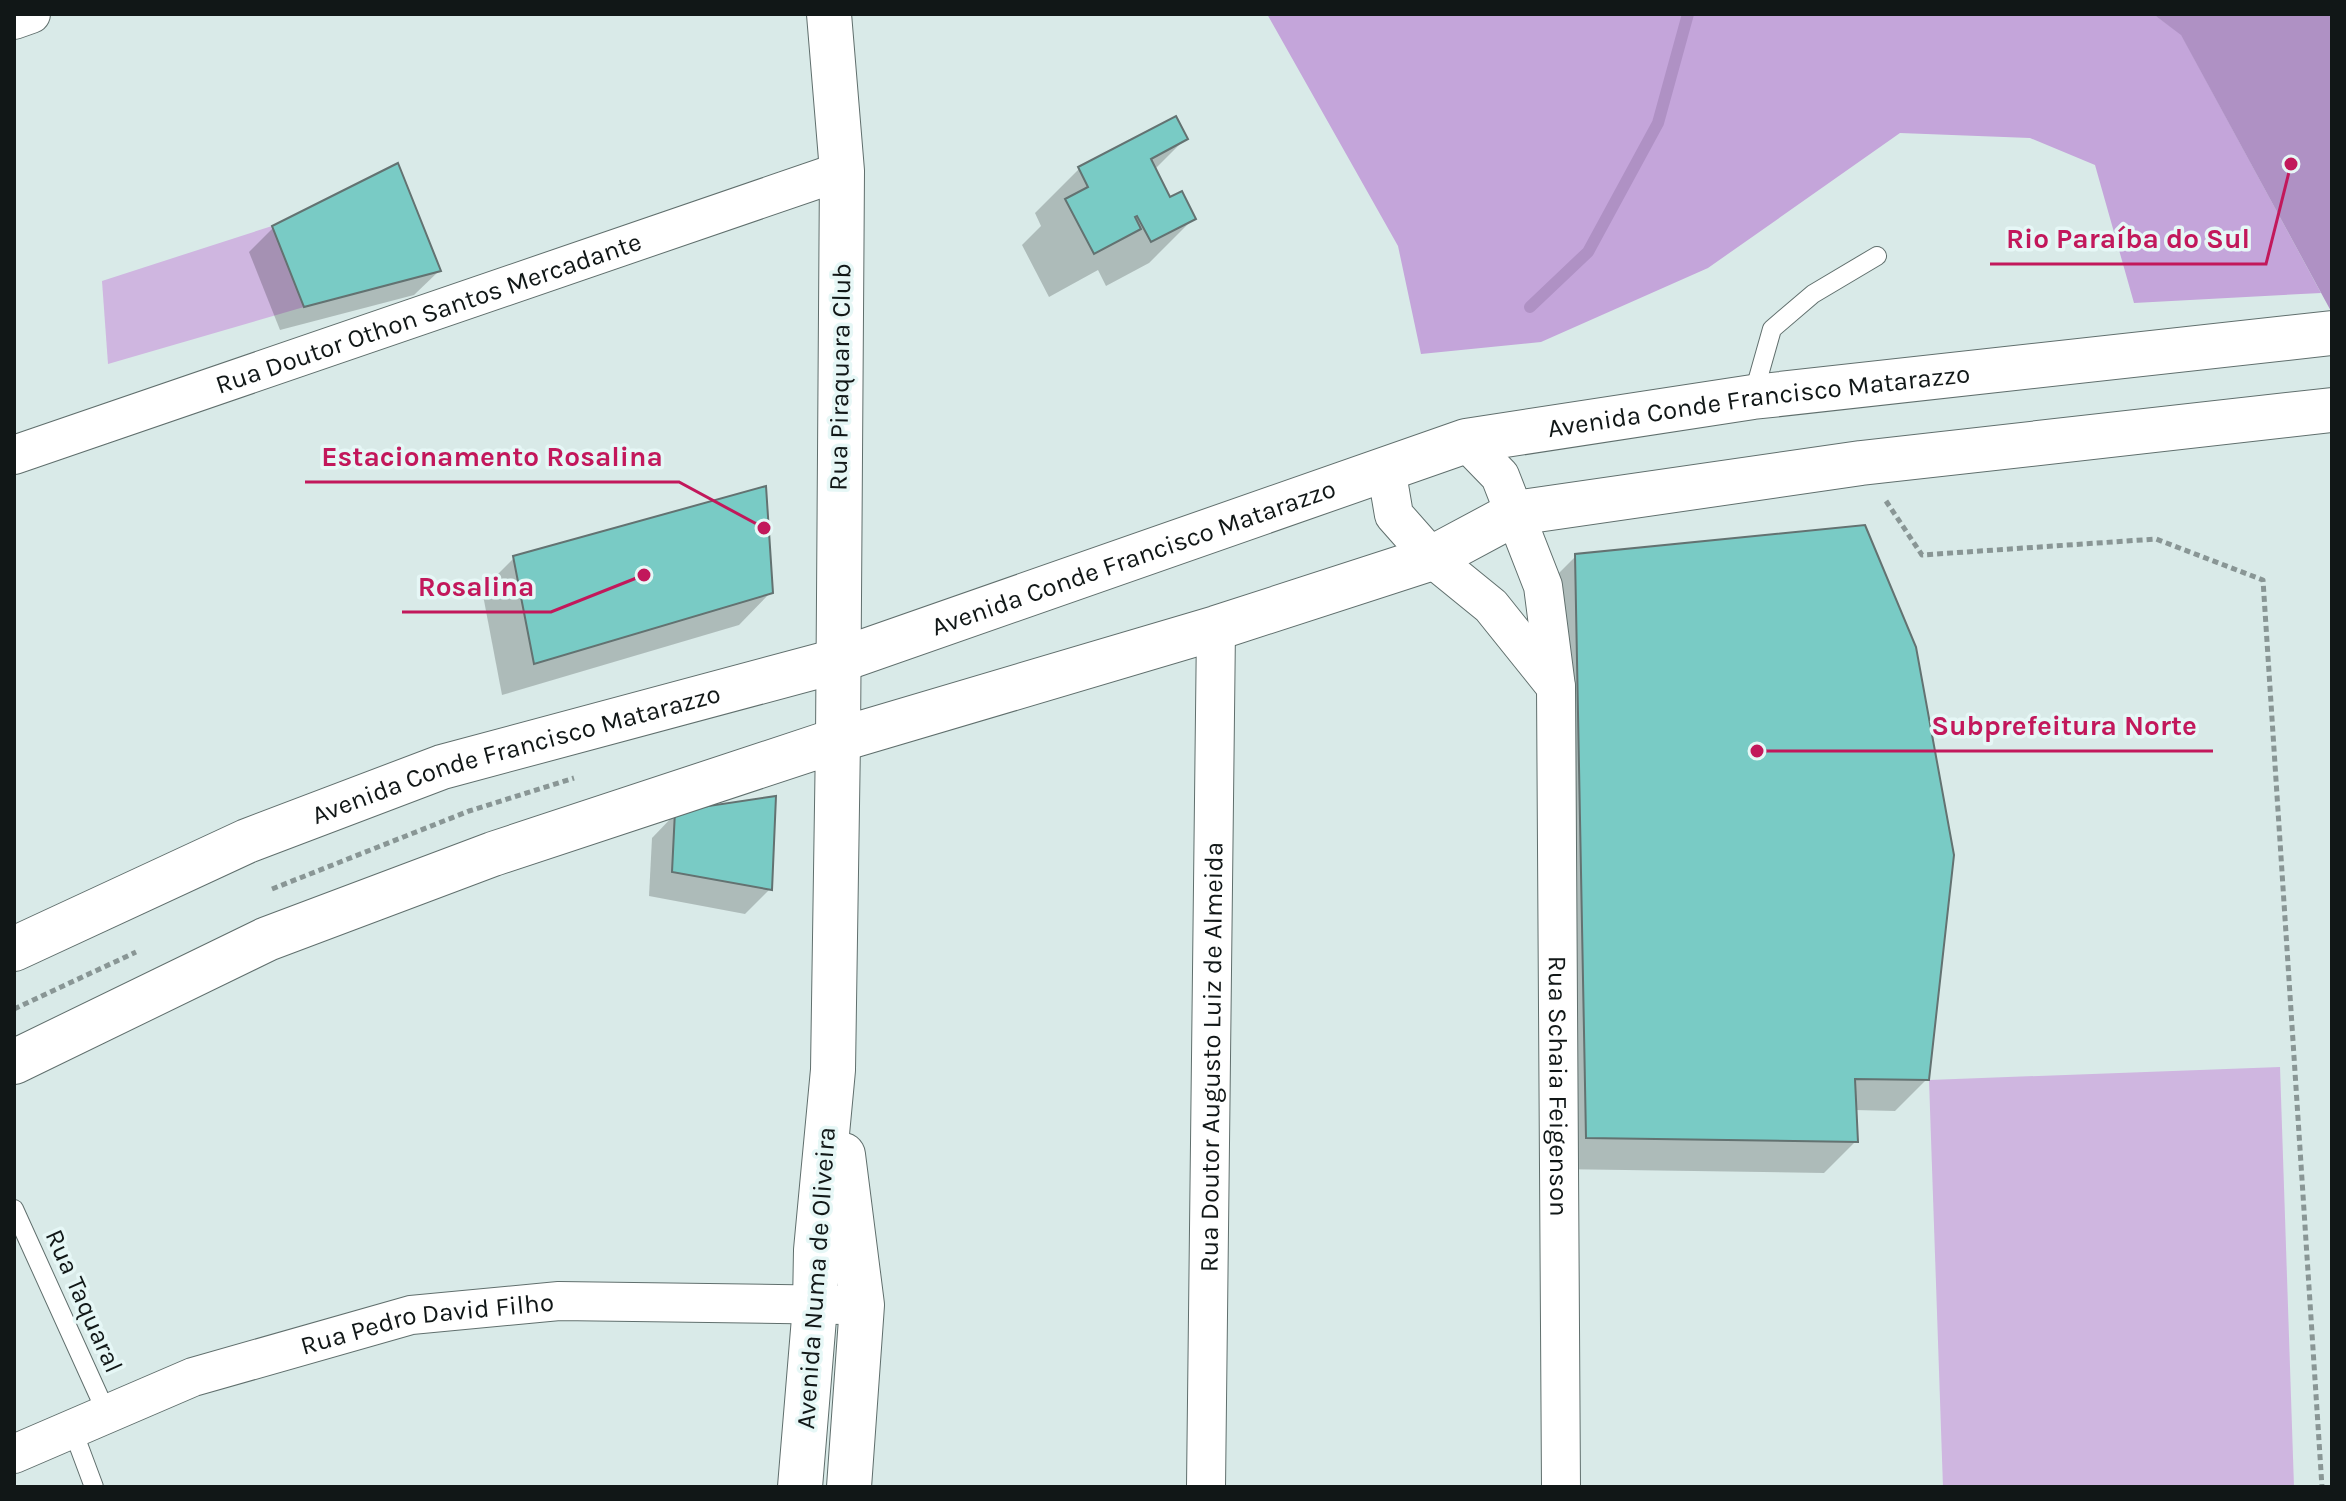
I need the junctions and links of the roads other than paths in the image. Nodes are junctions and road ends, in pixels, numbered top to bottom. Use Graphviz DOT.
graph roads {
  1 [pos="31,14"];
  2 [pos="829,14"];
  3 [pos="14,20"];
  4 [pos="842,171"];
  5 [pos="1877,256"];
  6 [pos="2313,335"];
  7 [pos="1753,397"];
  8 [pos="2314,412"];
  9 [pos="1466,441"];
  10 [pos="14,455"];
  11 [pos="1386,468"];
  12 [pos="1516,513"];
  13 [pos="1432,558"];
  14 [pos="1216,628"];
  15 [pos="837,661"];
  16 [pos="1556,687"];
  17 [pos="838,740"];
  18 [pos="14,949"];
  19 [pos="14,1062"];
  20 [pos="833,1070"];
  21 [pos="14,1209"];
  22 [pos="862,1305"];
  23 [pos="815,1306"];
  24 [pos="107,1414"];
  25 [pos="72,1428"];
  26 [pos="14,1454"];
  27 [pos="94,1487"];
  28 [pos="800,1487"];
  29 [pos="849,1487"];
  30 [pos="1206,1487"];
  31 [pos="1561,1487"];
  1 -- 3 [label="street"];
  2 -- 4 [label="main road, Rua Piraquara Club"];
  4 -- 10 [label="street, Rua Doutor Othon Santos Mercadante"];
  4 -- 15 [label="main road, Rua Piraquara Club"];
  5 -- 7 [label="lane"];
  6 -- 7 [label="main road, Avenida Conde Francisco Matarazzo"];
  7 -- 9 [label="main road, Avenida Conde Francisco Matarazzo"];
  8 -- 12 [label="main road"];
  9 -- 11 [label="main road, Avenida Conde Francisco Matarazzo"];
  9 -- 12 [label="street, Rua Schaia Feigenson"];
  11 -- 13 [label="street"];
  11 -- 15 [label="main road, Avenida Conde Francisco Matarazzo"];
  12 -- 13 [label="main road"];
  12 -- 16 [label="street, Rua Schaia Feigenson"];
  13 -- 14 [label="main road"];
  13 -- 16 [label="street"];
  14 -- 17 [label="main road"];
  14 -- 30 [label="street, Rua Doutor Augusto Luiz de Almeida"];
  15 -- 17 [label="main road, Rua Piraquara Club"];
  15 -- 18 [label="main road, Avenida Conde Francisco Matarazzo"];
  16 -- 31 [label="street, Rua Schaia Feigenson"];
  17 -- 19 [label="main road"];
  17 -- 20 [label="main road, Avenida Numa de Oliveira"];
  20 -- 22 [label="main road, Avenida Numa de Oliveira"];
  20 -- 23 [label="main road, Avenida Numa de Oliveira"];
  21 -- 24 [label="lane, Rua Taquaral"];
  22 -- 23 [label="street, Rua Pedro David Filho"];
  22 -- 29 [label="main road, Avenida Numa de Oliveira"];
  23 -- 24 [label="street, Rua Pedro David Filho"];
  23 -- 28 [label="main road, Avenida Numa de Oliveira"];
  24 -- 25 [label="street, Rua Pedro David Filho"];
  25 -- 26 [label="street, Rua Pedro David Filho"];
  25 -- 27 [label="lane"];
}
